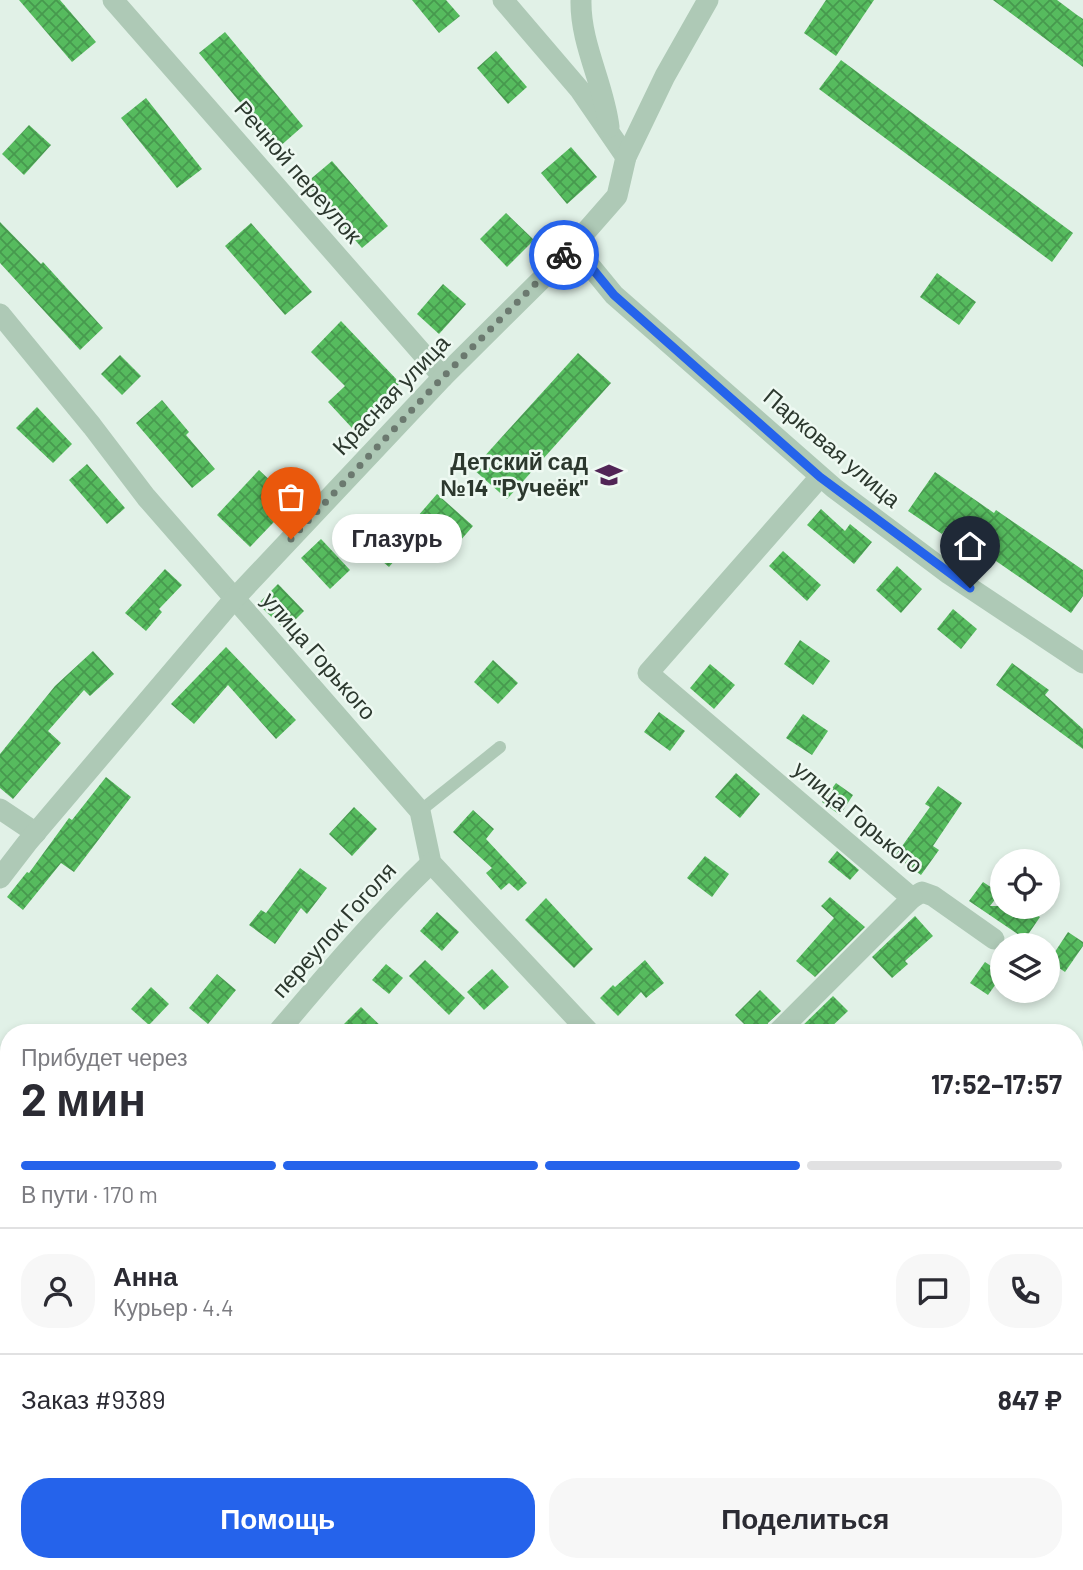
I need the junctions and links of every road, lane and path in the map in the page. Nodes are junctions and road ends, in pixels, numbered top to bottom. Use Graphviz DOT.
graph roads {
  1 [pos="113,0"];
  2 [pos="503,0"];
  3 [pos="580,0"];
  4 [pos="708,0"];
  5 [pos="609,133"];
  6 [pos="626,158"];
  7 [pos="573,245"];
  8 [pos="0,313"];
  9 [pos="443,377"];
  10 [pos="820,477"];
  11 [pos="234,599"];
  12 [pos="1083,663"];
  13 [pos="500,747"];
  14 [pos="0,809"];
  15 [pos="420,811"];
  16 [pos="36,833"];
  17 [pos="431,863"];
  18 [pos="0,878"];
  19 [pos="912,898"];
  20 [pos="990,936"];
  21 [pos="285,1024"];
  22 [pos="582,1024"];
  23 [pos="786,1024"];
  1 -- 9 [label="street, Речной переулок"];
  2 -- 5 [label="street"];
  3 -- 5 [label="street"];
  4 -- 6 [label="street"];
  5 -- 6 [label="street"];
  6 -- 7 [label="street, Красная улица"];
  7 -- 9 [label="street, Красная улица"];
  7 -- 10 [label="street, Парковая улица"];
  8 -- 11 [label="street, улица Горького"];
  9 -- 11 [label="street, Красная улица"];
  10 -- 12 [label="street, Парковая улица"];
  10 -- 19 [label="street, улица Горького"];
  11 -- 15 [label="street, улица Горького"];
  11 -- 16 [label="street, Красная улица"];
  13 -- 15 [label="lane"];
  14 -- 16 [label="street"];
  15 -- 17 [label="street, улица Горького"];
  16 -- 18 [label="street, Красная улица"];
  17 -- 21 [label="street, переулок Гоголя"];
  17 -- 22 [label="street"];
  19 -- 20 [label="street, улица Горького"];
  19 -- 23 [label="street, улица Горького"];
}
